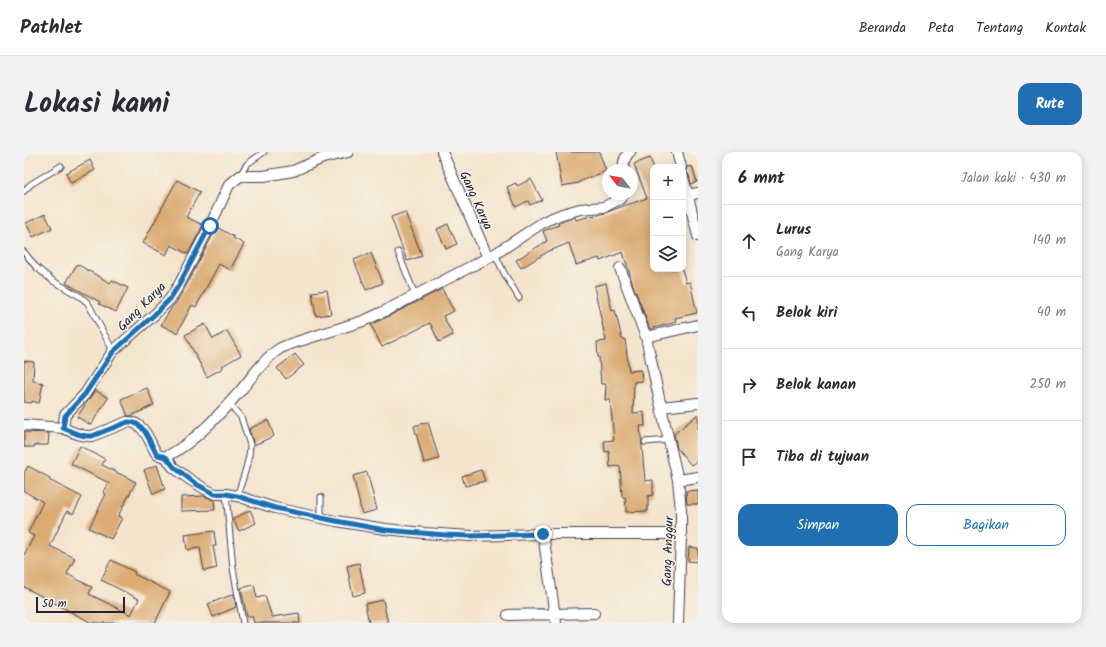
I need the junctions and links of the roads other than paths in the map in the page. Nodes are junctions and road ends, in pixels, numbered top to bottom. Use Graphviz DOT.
graph roads {
  1 [pos="264,152"];
  2 [pos="348,152"];
  3 [pos="442,152"];
  4 [pos="630,152"];
  5 [pos="677,152"];
  6 [pos="624,164"];
  7 [pos="679,164"];
  8 [pos="61,166"];
  9 [pos="240,176"];
  10 [pos="686,190"];
  11 [pos="24,191"];
  12 [pos="698,193"];
  13 [pos="687,195"];
  14 [pos="618,200"];
  15 [pos="698,236"];
  16 [pos="24,252"];
  17 [pos="398,252"];
  18 [pos="491,256"];
  19 [pos="620,268"];
  20 [pos="415,295"];
  21 [pos="519,298"];
  22 [pos="698,325"];
  23 [pos="646,337"];
  24 [pos="113,352"];
  25 [pos="698,403"];
  26 [pos="229,404"];
  27 [pos="661,407"];
  28 [pos="24,425"];
  29 [pos="63,428"];
  30 [pos="669,440"];
  31 [pos="644,442"];
  32 [pos="166,457"];
  33 [pos="698,477"];
  34 [pos="678,480"];
  35 [pos="226,494"];
  36 [pos="237,496"];
  37 [pos="321,497"];
  38 [pos="321,517"];
  39 [pos="543,534"];
  40 [pos="681,534"];
  41 [pos="594,613"];
  42 [pos="508,615"];
  43 [pos="555,618"];
  44 [pos="243,623"];
  45 [pos="678,623"];
  1 -- 9 [label="lane"];
  2 -- 9 [label="street"];
  3 -- 18 [label="street, Gang Karya"];
  4 -- 6 [label="street"];
  5 -- 7 [label="street"];
  8 -- 11 [label="lane"];
  9 -- 24 [label="street, Gang Karya"];
  10 -- 13 [label="street"];
  12 -- 13 [label="street"];
  13 -- 15 [label="street"];
  14 -- 18 [label="street"];
  16 -- 24 [label="lane"];
  17 -- 20 [label="lane"];
  18 -- 20 [label="street"];
  18 -- 21 [label="lane"];
  19 -- 23 [label="street, Gang Anggur"];
  20 -- 26 [label="street"];
  22 -- 23 [label="street"];
  23 -- 27 [label="street, Gang Anggur"];
  24 -- 29 [label="street, Gang Karya"];
  25 -- 27 [label="street"];
  26 -- 32 [label="street"];
  26 -- 36 [label="lane"];
  27 -- 30 [label="street, Gang Anggur"];
  28 -- 29 [label="street"];
  29 -- 32 [label="street"];
  30 -- 31 [label="lane"];
  30 -- 34 [label="street, Gang Anggur"];
  32 -- 35 [label="street"];
  33 -- 34 [label="street"];
  34 -- 40 [label="street, Gang Anggur"];
  35 -- 36 [label="street"];
  35 -- 44 [label="lane"];
  36 -- 38 [label="street"];
  37 -- 38 [label="lane"];
  38 -- 39 [label="street"];
  39 -- 40 [label="street"];
  39 -- 43 [label="street"];
  40 -- 45 [label="street, Gang Anggur"];
  41 -- 43 [label="street"];
  42 -- 43 [label="street"];
}
